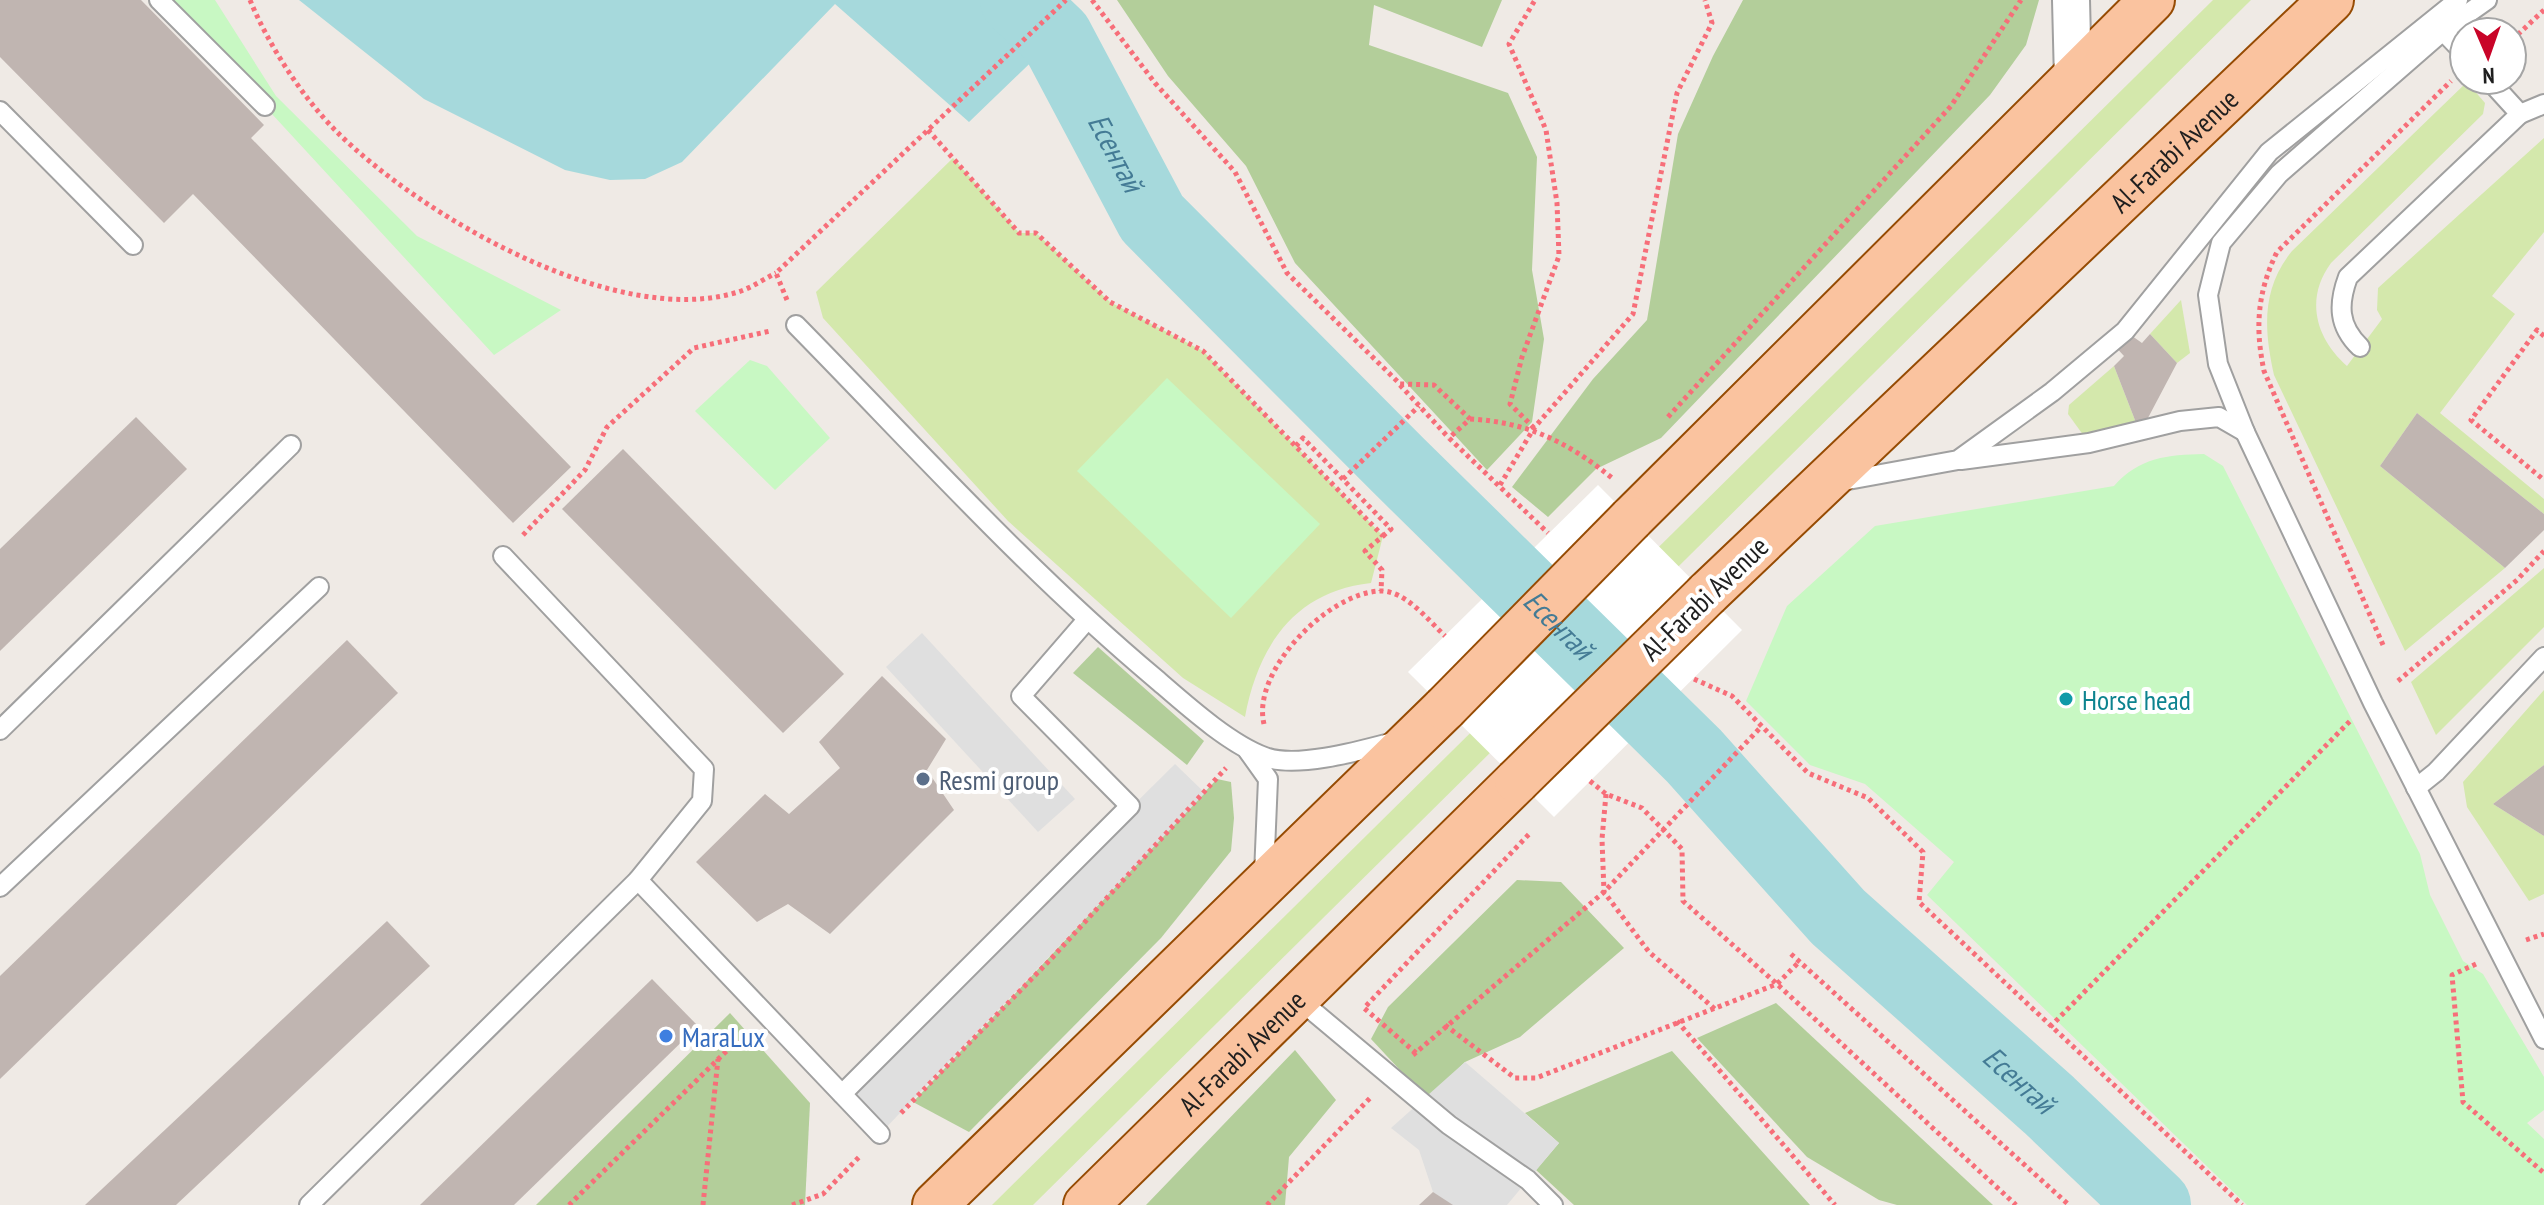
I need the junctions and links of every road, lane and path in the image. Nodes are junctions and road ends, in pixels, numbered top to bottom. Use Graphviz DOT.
graph roads {
  1 [pos="159,0"];
  2 [pos="250,0"];
  3 [pos="1066,0"];
  4 [pos="1092,0"];
  5 [pos="1535,0"];
  6 [pos="1705,0"];
  7 [pos="2021,0"];
  8 [pos="2071,0"];
  9 [pos="2152,0"];
  10 [pos="2458,0"];
  11 [pos="2487,0"];
  12 [pos="2328,4"];
  13 [pos="2544,10"];
  14 [pos="2528,25"];
  15 [pos="2443,31"];
  16 [pos="2448,36"];
  17 [pos="2073,80"];
  18 [pos="2448,84"];
  19 [pos="2504,96"];
  20 [pos="2544,104"];
  21 [pos="265,106"];
  22 [pos="0,111"];
  23 [pos="2520,114"];
  24 [pos="928,130"];
  25 [pos="2211,222"];
  26 [pos="2229,234"];
  27 [pos="2210,242"];
  28 [pos="133,245"];
  29 [pos="2188,251"];
  30 [pos="776,273"];
  31 [pos="2208,295"];
  32 [pos="796,325"];
  33 [pos="2544,336"];
  34 [pos="2360,347"];
  35 [pos="1400,384"];
  36 [pos="1419,406"];
  37 [pos="1470,419"];
  38 [pos="1665,420"];
  39 [pos="1534,428"];
  40 [pos="2245,432"];
  41 [pos="1449,438"];
  42 [pos="291,445"];
  43 [pos="1296,446"];
  44 [pos="1958,460"];
  45 [pos="1623,466"];
  46 [pos="1612,478"];
  47 [pos="1343,479"];
  48 [pos="2544,480"];
  49 [pos="1500,485"];
  50 [pos="1822,485"];
  51 [pos="1617,504"];
  52 [pos="1548,533"];
  53 [pos="1383,536"];
  54 [pos="2544,551"];
  55 [pos="503,556"];
  56 [pos="319,587"];
  57 [pos="1381,591"];
  58 [pos="1086,621"];
  59 [pos="1445,636"];
  60 [pos="2386,653"];
  61 [pos="2544,657"];
  62 [pos="2392,667"];
  63 [pos="1694,679"];
  64 [pos="2398,681"];
  65 [pos="2403,692"];
  66 [pos="2357,714"];
  67 [pos="1430,722"];
  68 [pos="1274,727"];
  69 [pos="1761,727"];
  70 [pos="0,730"];
  71 [pos="1244,745"];
  72 [pos="1231,761"];
  73 [pos="1590,781"];
  74 [pos="2416,788"];
  75 [pos="1606,794"];
  76 [pos="1539,824"];
  77 [pos="1664,830"];
  78 [pos="638,880"];
  79 [pos="1263,886"];
  80 [pos="0,887"];
  81 [pos="1604,892"];
  82 [pos="2517,927"];
  83 [pos="2544,934"];
  84 [pos="1791,954"];
  85 [pos="1799,962"];
  86 [pos="2477,964"];
  87 [pos="1777,984"];
  88 [pos="1296,997"];
  89 [pos="2535,1003"];
  90 [pos="1717,1010"];
  91 [pos="763,1014"];
  92 [pos="1677,1021"];
  93 [pos="1445,1025"];
  94 [pos="2049,1028"];
  95 [pos="2544,1039"];
  96 [pos="1416,1053"];
  97 [pos="718,1058"];
  98 [pos="1391,1077"];
  99 [pos="842,1094"];
  100 [pos="880,1134"];
  101 [pos="2544,1173"];
  102 [pos="309,1205"];
  103 [pos="569,1205"];
  104 [pos="703,1205"];
  105 [pos="792,1205"];
  106 [pos="935,1205"];
  107 [pos="1086,1205"];
  108 [pos="1267,1205"];
  109 [pos="1553,1205"];
  110 [pos="1835,1205"];
  111 [pos="2016,1205"];
  112 [pos="2069,1205"];
  113 [pos="2242,1205"];
  1 -- 21 [label="lane"];
  2 -- 30 [label="path"];
  3 -- 24 [label="path"];
  4 -- 35 [label="path"];
  5 -- 39 [label="path"];
  6 -- 39 [label="path"];
  7 -- 38 [label="path"];
  8 -- 17 [label="street"];
  9 -- 17 [label="main road"];
  10 -- 25 [label="lane"];
  11 -- 15 [label="lane"];
  12 -- 50 [label="main road, Al-Farabi Avenue"];
  13 -- 14 [label="path"];
  15 -- 16 [label="lane"];
  15 -- 26 [label="lane"];
  17 -- 51 [label="main road"];
  18 -- 60 [label="path"];
  19 -- 23 [label="lane"];
  20 -- 23 [label="lane"];
  22 -- 28 [label="lane"];
  23 -- 34 [label="lane"];
  24 -- 30 [label="path"];
  24 -- 43 [label="path"];
  25 -- 27 [label="lane"];
  25 -- 29 [label="lane"];
  26 -- 27 [label="lane"];
  26 -- 31 [label="lane"];
  27 -- 29 [label="lane"];
  27 -- 31 [label="lane"];
  29 -- 44 [label="lane"];
  30 -- 32 [label="path"];
  31 -- 40 [label="lane"];
  32 -- 55 [label="path"];
  32 -- 58 [label="lane"];
  33 -- 48 [label="path"];
  35 -- 36 [label="path"];
  35 -- 37 [label="path"];
  36 -- 41 [label="path"];
  36 -- 47 [label="path"];
  37 -- 39 [label="path"];
  37 -- 41 [label="path"];
  39 -- 46 [label="path"];
  39 -- 49 [label="path"];
  40 -- 44 [label="lane"];
  40 -- 74 [label="lane"];
  41 -- 49 [label="path"];
  42 -- 70 [label="lane"];
  43 -- 47 [label="path"];
  43 -- 53 [label="path"];
  44 -- 50 [label="lane"];
  45 -- 46 [label="path"];
  46 -- 51 [label="path"];
  47 -- 53 [label="path"];
  49 -- 52 [label="path"];
  50 -- 88 [label="main road, Al-Farabi Avenue, bridge"];
  51 -- 67 [label="main road, bridge"];
  53 -- 57 [label="path"];
  54 -- 64 [label="path"];
  55 -- 78 [label="lane"];
  56 -- 80 [label="lane"];
  57 -- 59 [label="path"];
  57 -- 68 [label="path"];
  58 -- 71 [label="lane"];
  58 -- 99 [label="lane"];
  61 -- 74 [label="lane"];
  62 -- 64 [label="path"];
  63 -- 69 [label="path"];
  64 -- 65 [label="path"];
  66 -- 94 [label="path"];
  67 -- 71 [label="lane"];
  67 -- 79 [label="main road"];
  69 -- 77 [label="path"];
  69 -- 94 [label="path"];
  71 -- 79 [label="lane"];
  72 -- 100 [label="path"];
  73 -- 75 [label="path"];
  74 -- 89 [label="lane"];
  75 -- 77 [label="path"];
  75 -- 81 [label="path"];
  76 -- 96 [label="path"];
  77 -- 81 [label="path"];
  77 -- 87 [label="path"];
  78 -- 91 [label="lane"];
  78 -- 102 [label="lane"];
  79 -- 106 [label="main road"];
  81 -- 90 [label="path"];
  81 -- 93 [label="path"];
  82 -- 83 [label="path"];
  84 -- 85 [label="path"];
  85 -- 87 [label="path"];
  85 -- 112 [label="path"];
  86 -- 101 [label="path"];
  87 -- 90 [label="path"];
  87 -- 111 [label="path"];
  88 -- 98 [label="lane"];
  88 -- 107 [label="main road, Al-Farabi Avenue"];
  89 -- 95 [label="lane"];
  90 -- 92 [label="path"];
  91 -- 97 [label="path"];
  91 -- 99 [label="lane"];
  92 -- 93 [label="path"];
  92 -- 110 [label="path"];
  93 -- 96 [label="path"];
  94 -- 113 [label="path"];
  96 -- 98 [label="path"];
  97 -- 103 [label="path"];
  97 -- 104 [label="path"];
  98 -- 108 [label="path"];
  98 -- 109 [label="lane"];
  99 -- 100 [label="lane"];
  100 -- 105 [label="path"];
}
